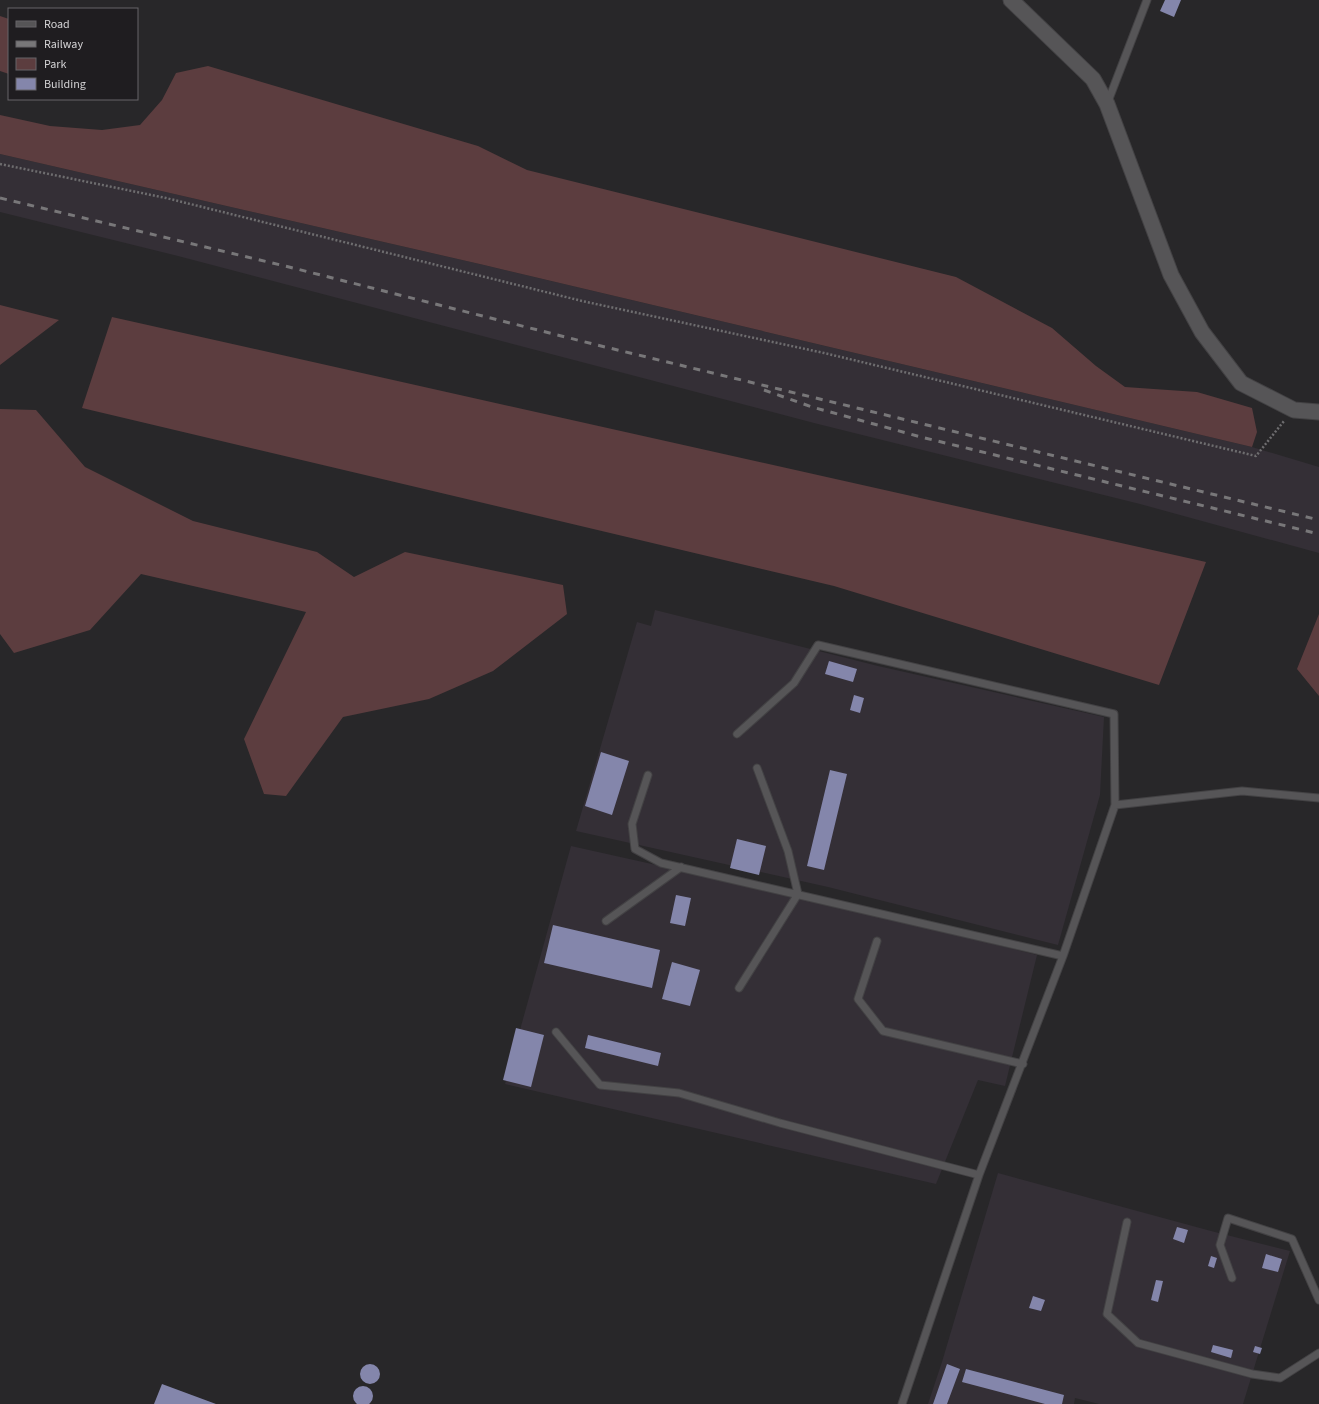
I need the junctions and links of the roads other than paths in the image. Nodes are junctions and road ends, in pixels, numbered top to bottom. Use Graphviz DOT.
graph roads {
  1 [pos="1011,0"];
  2 [pos="1147,0"];
  3 [pos="1107,104"];
  4 [pos="1319,412"];
  5 [pos="737,734"];
  6 [pos="757,768"];
  7 [pos="648,775"];
  8 [pos="1319,798"];
  9 [pos="1116,806"];
  10 [pos="681,867"];
  11 [pos="798,894"];
  12 [pos="606,921"];
  13 [pos="877,941"];
  14 [pos="1064,956"];
  15 [pos="739,988"];
  16 [pos="556,1032"];
  17 [pos="1023,1064"];
  18 [pos="980,1175"];
  19 [pos="1127,1222"];
  20 [pos="1232,1278"];
  21 [pos="1319,1300"];
  22 [pos="1319,1353"];
  23 [pos="902,1404"];
  1 -- 3 [label="street"];
  2 -- 3 [label="lane"];
  3 -- 4 [label="street"];
  5 -- 9 [label="lane"];
  6 -- 11 [label="lane"];
  7 -- 10 [label="lane"];
  8 -- 9 [label="lane"];
  9 -- 14 [label="lane"];
  10 -- 11 [label="lane"];
  10 -- 12 [label="lane"];
  11 -- 14 [label="lane"];
  11 -- 15 [label="lane"];
  13 -- 17 [label="lane"];
  14 -- 17 [label="lane"];
  16 -- 18 [label="lane"];
  17 -- 18 [label="lane"];
  18 -- 23 [label="lane"];
  19 -- 22 [label="lane"];
  20 -- 21 [label="lane"];
}
